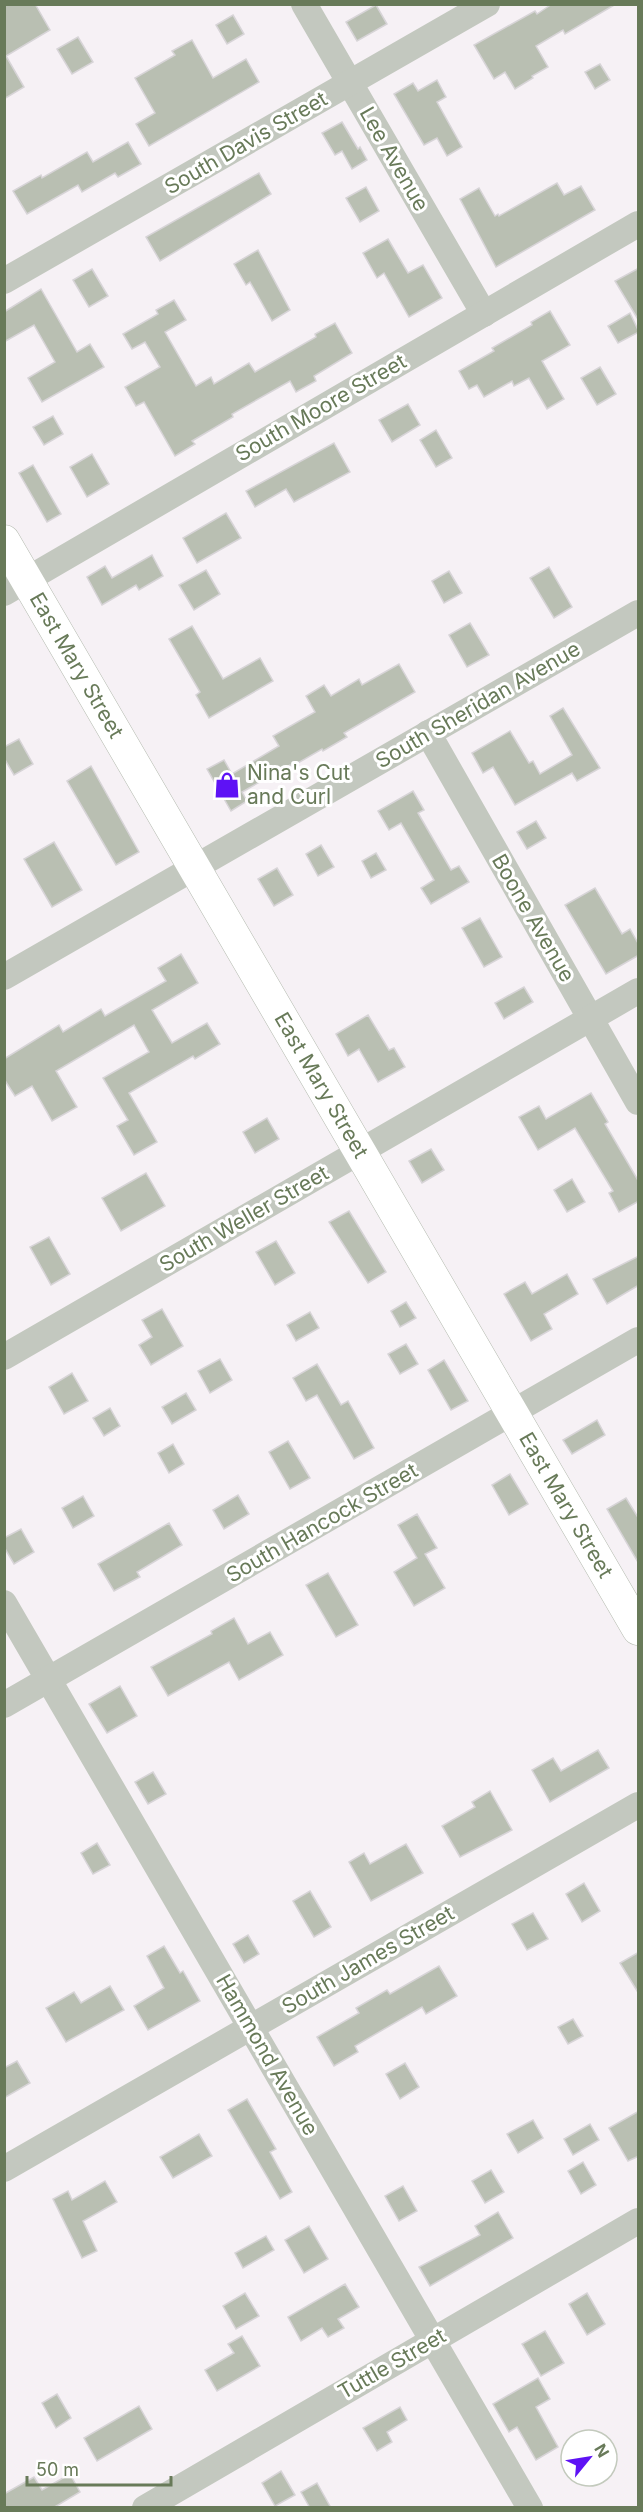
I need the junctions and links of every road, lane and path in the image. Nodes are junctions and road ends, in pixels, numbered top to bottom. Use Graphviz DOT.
graph roads {
  1 [pos="304,4"];
  2 [pos="487,4"];
  3 [pos="350,83"];
  4 [pos="639,224"];
  5 [pos="4,281"];
  6 [pos="484,314"];
  7 [pos="4,542"];
  8 [pos="16,586"];
  9 [pos="639,613"];
  10 [pos="428,734"];
  11 [pos="194,867"];
  12 [pos="4,976"];
  13 [pos="639,990"];
  14 [pos="591,1018"];
  15 [pos="639,1102"];
  16 [pos="360,1152"];
  17 [pos="639,1340"];
  18 [pos="4,1358"];
  19 [pos="512,1413"];
  20 [pos="4,1604"];
  21 [pos="639,1629"];
  22 [pos="49,1680"];
  23 [pos="4,1706"];
  24 [pos="639,1805"];
  25 [pos="251,2028"];
  26 [pos="4,2169"];
  27 [pos="639,2221"];
  28 [pos="433,2340"];
  29 [pos="145,2508"];
  30 [pos="530,2508"];
  1 -- 3 [label="street, Lee Avenue"];
  2 -- 3 [label="street, South Davis Street"];
  3 -- 5 [label="street, South Davis Street"];
  3 -- 6 [label="street, Lee Avenue"];
  4 -- 6 [label="street, South Moore Street"];
  6 -- 8 [label="street, South Moore Street"];
  7 -- 8 [label="main road, East Mary Street"];
  8 -- 11 [label="main road, East Mary Street"];
  9 -- 10 [label="street, South Sheridan Avenue"];
  10 -- 11 [label="street, South Sheridan Avenue"];
  10 -- 14 [label="street, Boone Avenue"];
  11 -- 12 [label="street, South Sheridan Avenue"];
  11 -- 16 [label="main road, East Mary Street"];
  13 -- 14 [label="street, South Weller Street"];
  14 -- 15 [label="street, Boone Avenue"];
  14 -- 16 [label="street, South Weller Street"];
  16 -- 18 [label="street, South Weller Street"];
  16 -- 19 [label="main road, East Mary Street"];
  17 -- 19 [label="street, South Hancock Street"];
  19 -- 21 [label="main road, East Mary Street"];
  19 -- 22 [label="street, South Hancock Street"];
  20 -- 22 [label="street, Hammond Avenue"];
  22 -- 23 [label="street, South Hancock Street"];
  22 -- 25 [label="street, Hammond Avenue"];
  24 -- 25 [label="street, South James Street"];
  25 -- 26 [label="street, South James Street"];
  25 -- 28 [label="street, Hammond Avenue"];
  27 -- 28 [label="street, Tuttle Street"];
  28 -- 29 [label="street, Tuttle Street"];
  28 -- 30 [label="street, Hammond Avenue"];
}
